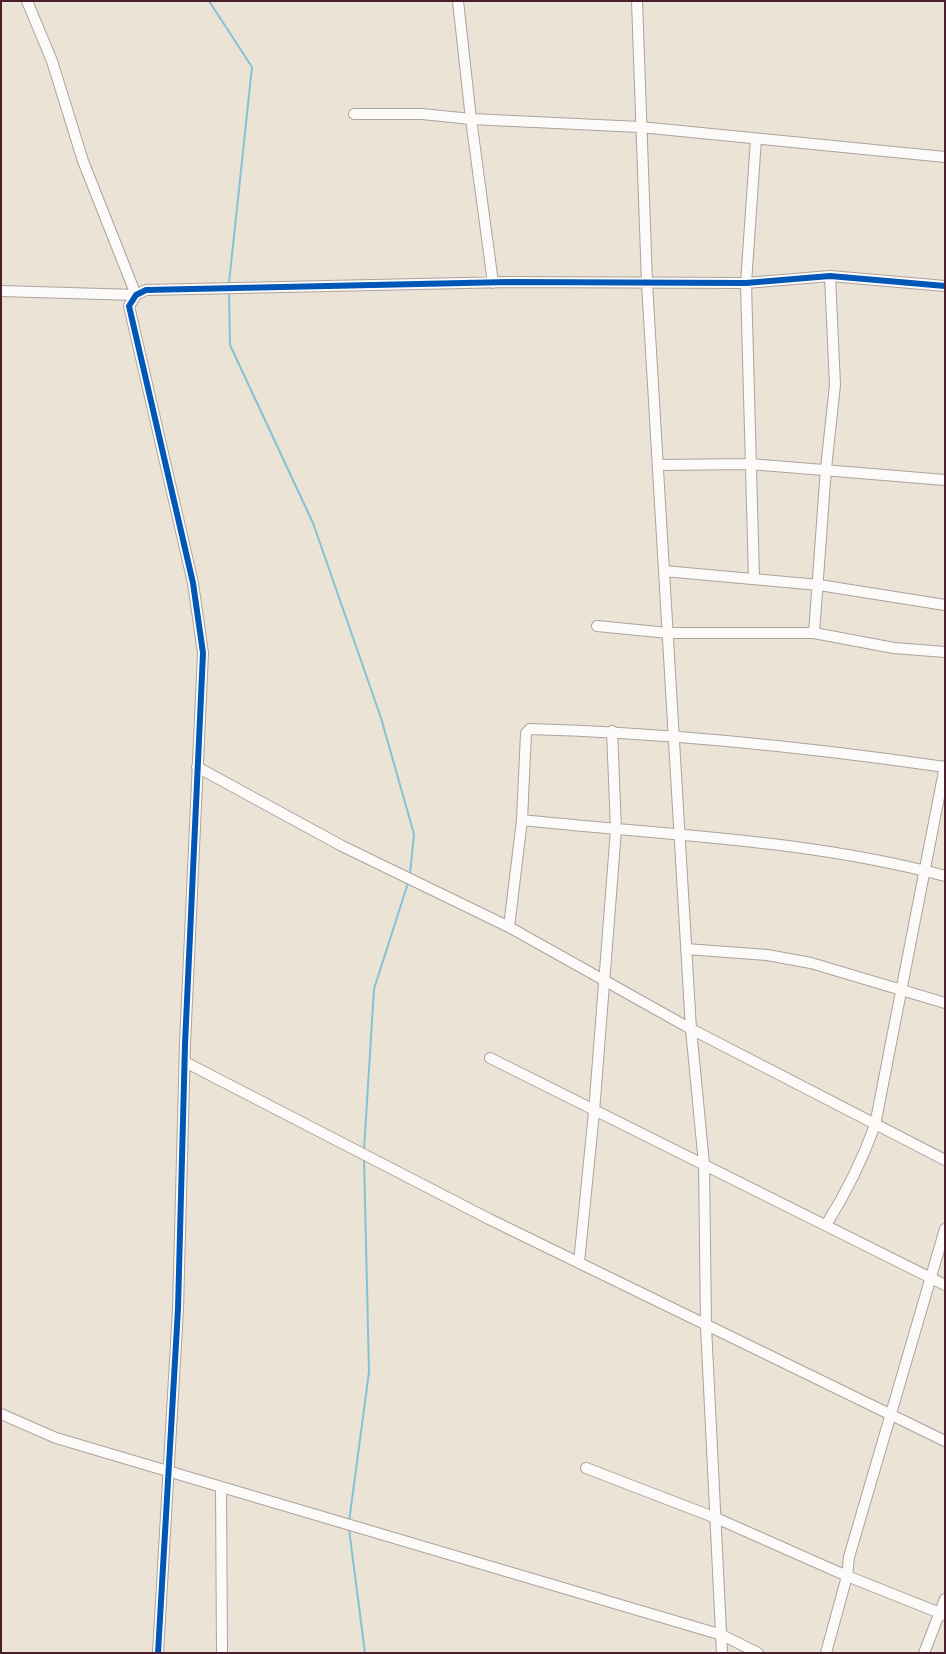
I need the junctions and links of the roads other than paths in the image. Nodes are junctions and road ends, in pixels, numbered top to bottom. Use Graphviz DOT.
graph roads {
  1 [pos="27,1"];
  2 [pos="458,1"];
  3 [pos="637,1"];
  4 [pos="354,114"];
  5 [pos="471,119"];
  6 [pos="640,127"];
  7 [pos="756,139"];
  8 [pos="945,158"];
  9 [pos="830,276"];
  10 [pos="493,282"];
  11 [pos="647,283"];
  12 [pos="746,283"];
  13 [pos="945,286"];
  14 [pos="1,291"];
  15 [pos="136,296"];
  16 [pos="750,464"];
  17 [pos="658,465"];
  18 [pos="826,468"];
  19 [pos="945,480"];
  20 [pos="664,571"];
  21 [pos="754,579"];
  22 [pos="819,585"];
  23 [pos="945,605"];
  24 [pos="597,626"];
  25 [pos="668,633"];
  26 [pos="814,634"];
  27 [pos="945,652"];
  28 [pos="612,731"];
  29 [pos="674,735"];
  30 [pos="197,767"];
  31 [pos="945,767"];
  32 [pos="522,820"];
  33 [pos="616,830"];
  34 [pos="680,835"];
  35 [pos="923,870"];
  36 [pos="945,876"];
  37 [pos="509,927"];
  38 [pos="686,949"];
  39 [pos="605,979"];
  40 [pos="901,990"];
  41 [pos="945,1003"];
  42 [pos="691,1029"];
  43 [pos="490,1058"];
  44 [pos="185,1062"];
  45 [pos="594,1112"];
  46 [pos="875,1125"];
  47 [pos="945,1160"];
  48 [pos="704,1164"];
  49 [pos="826,1225"];
  50 [pos="945,1229"];
  51 [pos="579,1263"];
  52 [pos="932,1278"];
  53 [pos="945,1285"];
  54 [pos="706,1326"];
  55 [pos="1,1414"];
  56 [pos="891,1414"];
  57 [pos="945,1441"];
  58 [pos="586,1468"];
  59 [pos="170,1472"];
  60 [pos="221,1488"];
  61 [pos="716,1518"];
  62 [pos="847,1576"];
  63 [pos="945,1599"];
  64 [pos="942,1614"];
  65 [pos="722,1635"];
  66 [pos="158,1653"];
  67 [pos="222,1653"];
  68 [pos="722,1653"];
  69 [pos="758,1653"];
  70 [pos="826,1653"];
  71 [pos="924,1653"];
  1 -- 15 [label="street"];
  2 -- 5 [label="street"];
  3 -- 6 [label="street"];
  4 -- 5 [label="street"];
  5 -- 6 [label="street"];
  5 -- 10 [label="street"];
  6 -- 7 [label="street"];
  6 -- 11 [label="street"];
  7 -- 8 [label="street"];
  7 -- 12 [label="street"];
  9 -- 12 [label="street"];
  9 -- 13 [label="street"];
  9 -- 18 [label="street"];
  10 -- 11 [label="street"];
  10 -- 15 [label="street"];
  11 -- 12 [label="street"];
  11 -- 17 [label="street"];
  12 -- 16 [label="street"];
  14 -- 15 [label="street"];
  15 -- 30 [label="street"];
  16 -- 17 [label="street"];
  16 -- 18 [label="street"];
  16 -- 21 [label="street"];
  17 -- 20 [label="street"];
  18 -- 19 [label="street"];
  18 -- 22 [label="street"];
  20 -- 21 [label="street"];
  20 -- 25 [label="street"];
  21 -- 22 [label="street"];
  22 -- 23 [label="street"];
  22 -- 26 [label="street"];
  24 -- 25 [label="street"];
  25 -- 26 [label="street"];
  25 -- 29 [label="street"];
  26 -- 27 [label="street"];
  28 -- 29 [label="street"];
  28 -- 32 [label="street"];
  28 -- 33 [label="street"];
  29 -- 31 [label="street"];
  29 -- 34 [label="street"];
  30 -- 37 [label="street"];
  30 -- 44 [label="street"];
  31 -- 35 [label="street"];
  32 -- 33 [label="street"];
  32 -- 37 [label="street"];
  33 -- 34 [label="street"];
  33 -- 39 [label="street"];
  34 -- 35 [label="street"];
  34 -- 38 [label="street"];
  35 -- 36 [label="street"];
  35 -- 40 [label="street"];
  37 -- 39 [label="street"];
  38 -- 40 [label="street"];
  38 -- 42 [label="street"];
  39 -- 42 [label="street"];
  39 -- 45 [label="street"];
  40 -- 41 [label="street"];
  40 -- 46 [label="street"];
  42 -- 46 [label="street"];
  42 -- 48 [label="street"];
  43 -- 45 [label="street"];
  44 -- 51 [label="street"];
  44 -- 59 [label="street"];
  45 -- 48 [label="street"];
  45 -- 51 [label="street"];
  46 -- 47 [label="street"];
  46 -- 49 [label="street"];
  48 -- 49 [label="street"];
  48 -- 54 [label="street"];
  49 -- 52 [label="street"];
  50 -- 52 [label="street"];
  51 -- 54 [label="street"];
  52 -- 53 [label="street"];
  52 -- 56 [label="street"];
  54 -- 56 [label="street"];
  54 -- 61 [label="street"];
  55 -- 59 [label="street"];
  56 -- 57 [label="street"];
  56 -- 62 [label="street"];
  58 -- 61 [label="street"];
  59 -- 60 [label="street"];
  59 -- 66 [label="street"];
  60 -- 65 [label="street"];
  60 -- 67 [label="street"];
  61 -- 62 [label="street"];
  61 -- 65 [label="street"];
  62 -- 64 [label="street"];
  62 -- 70 [label="street"];
  63 -- 64 [label="street"];
  64 -- 71 [label="street"];
  65 -- 68 [label="street"];
  65 -- 69 [label="street"];
}
